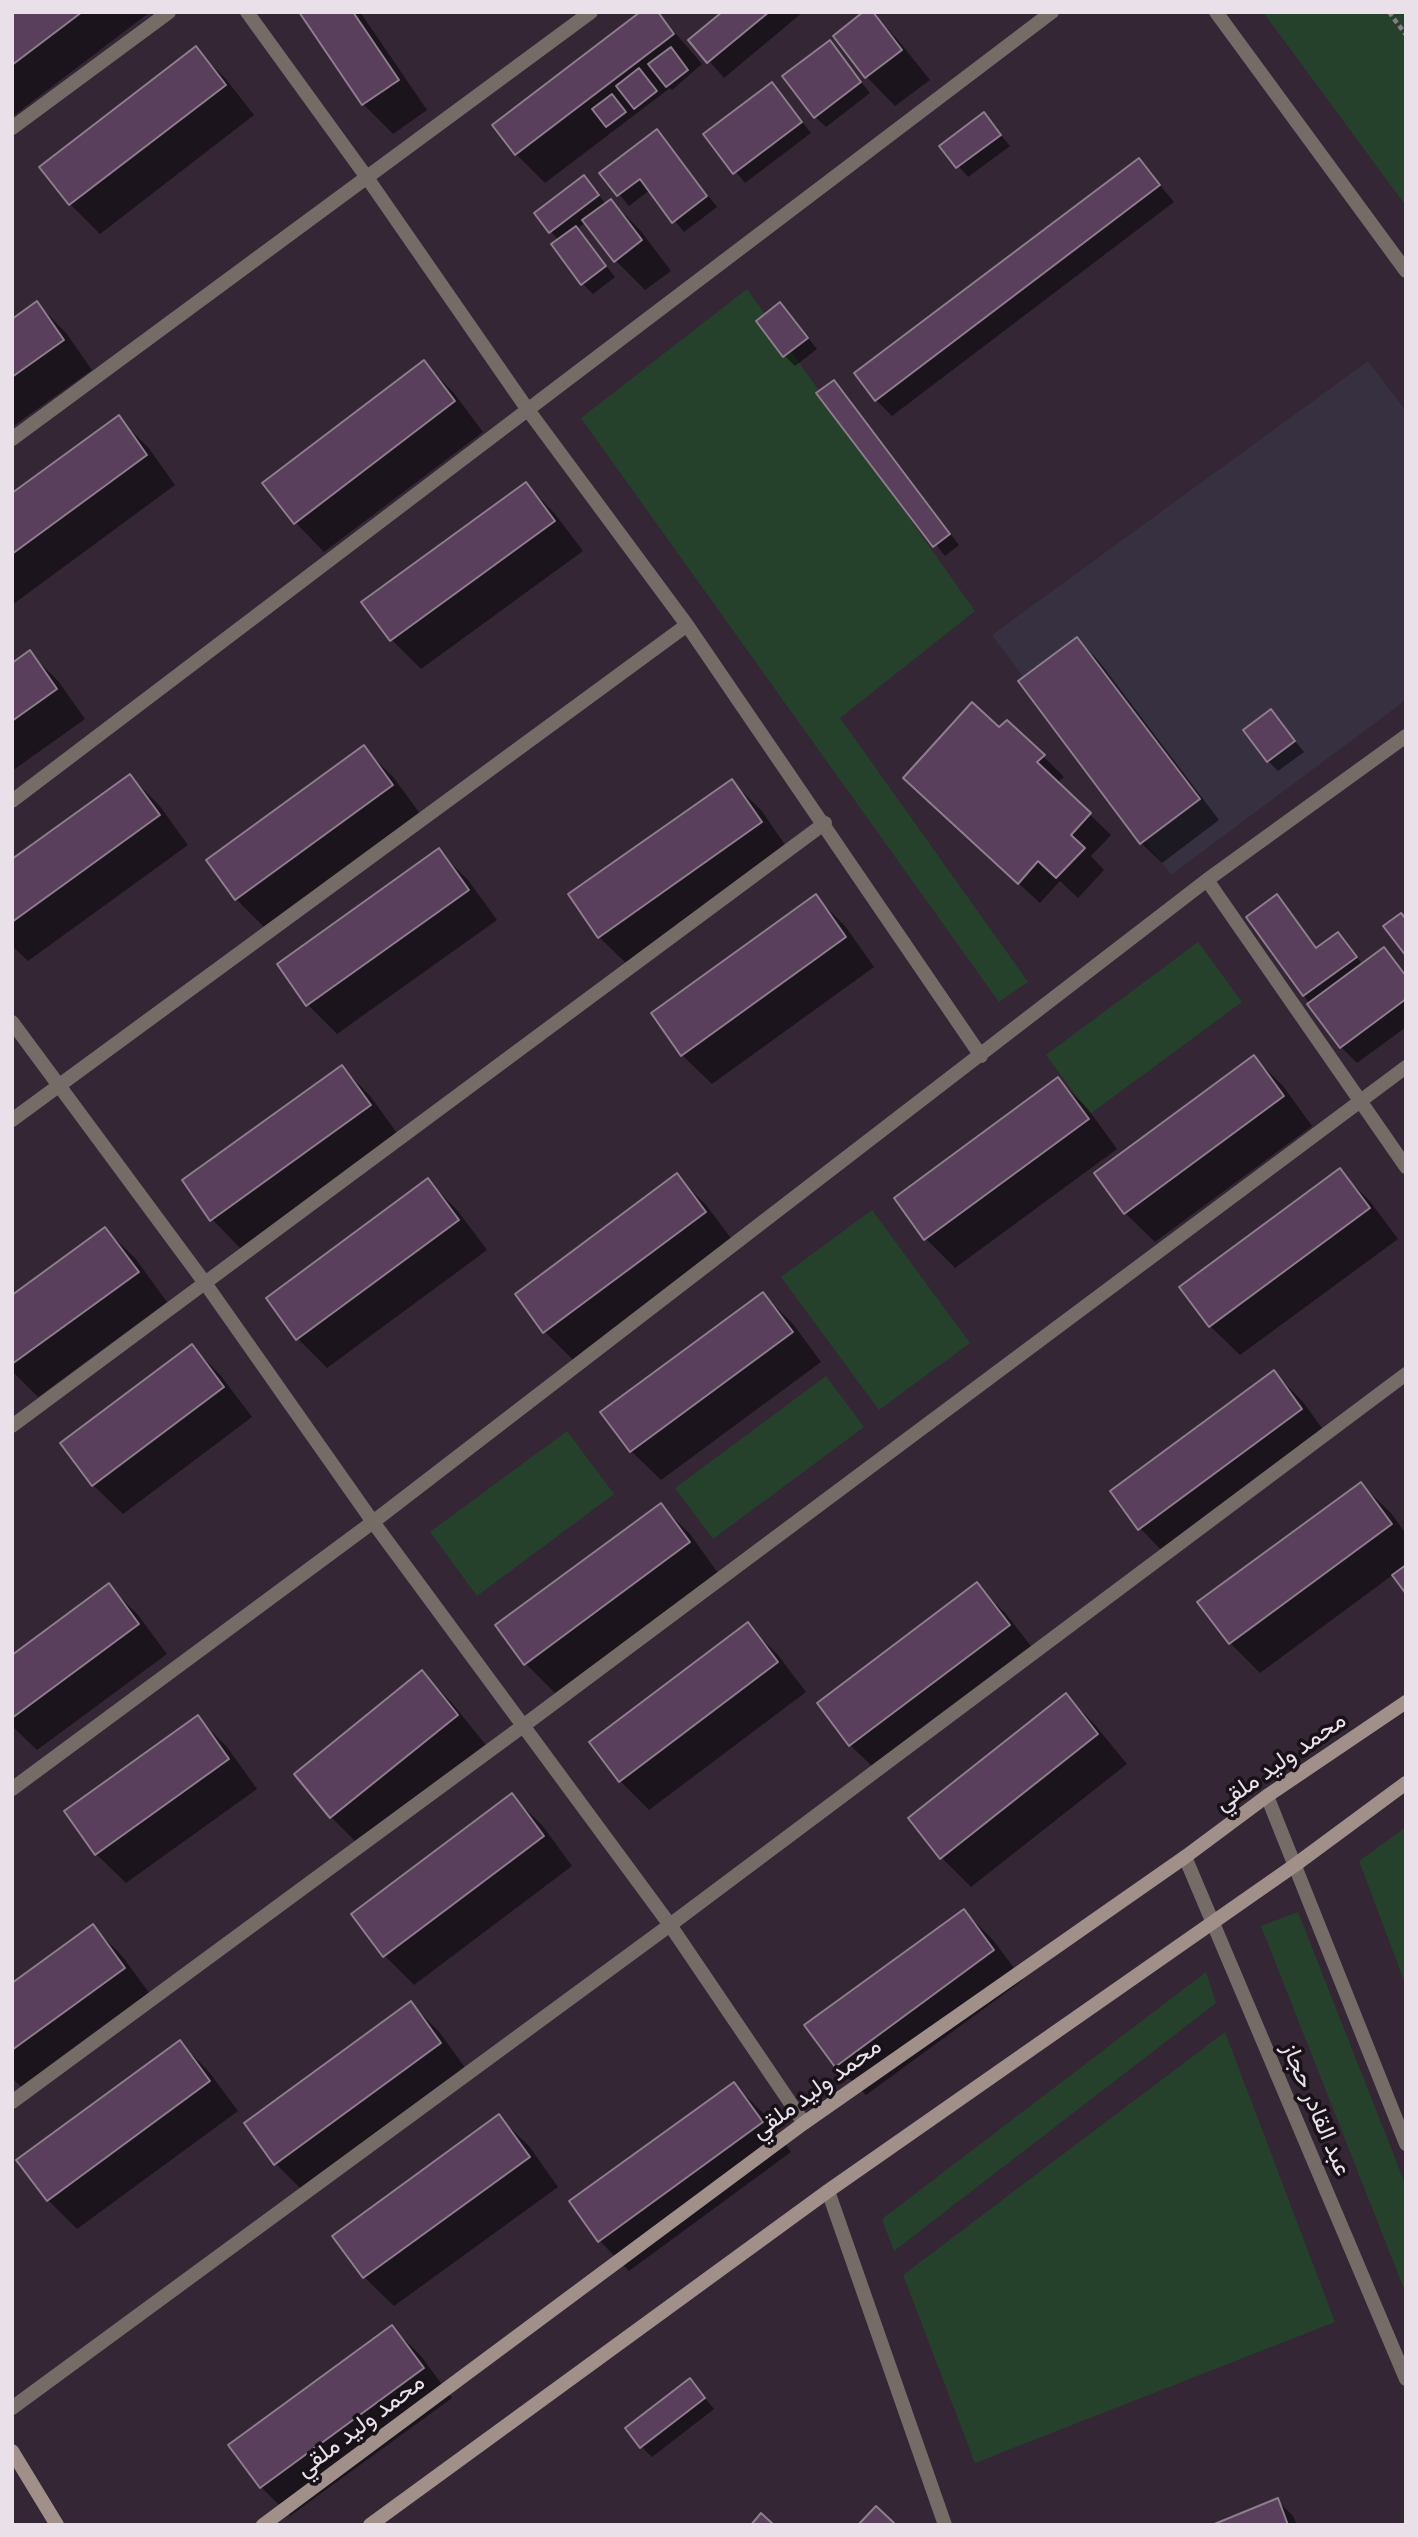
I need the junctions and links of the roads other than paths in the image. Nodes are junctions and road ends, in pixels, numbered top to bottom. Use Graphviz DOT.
graph roads {
  1 [pos="169,12"];
  2 [pos="247,12"];
  3 [pos="591,12"];
  4 [pos="1052,12"];
  5 [pos="1216,12"];
  6 [pos="12,128"];
  7 [pos="368,179"];
  8 [pos="1406,271"];
  9 [pos="528,410"];
  10 [pos="12,439"];
  11 [pos="687,625"];
  12 [pos="1406,736"];
  13 [pos="12,801"];
  14 [pos="825,823"];
  15 [pos="1207,880"];
  16 [pos="12,1022"];
  17 [pos="981,1056"];
  18 [pos="1406,1067"];
  19 [pos="59,1085"];
  20 [pos="1358,1101"];
  21 [pos="12,1120"];
  22 [pos="1406,1167"];
  23 [pos="205,1283"];
  24 [pos="1406,1374"];
  25 [pos="12,1426"];
  26 [pos="373,1522"];
  27 [pos="1406,1702"];
  28 [pos="523,1726"];
  29 [pos="1406,1783"];
  30 [pos="12,1789"];
  31 [pos="1267,1796"];
  32 [pos="1185,1857"];
  33 [pos="1294,1866"];
  34 [pos="1214,1921"];
  35 [pos="670,1925"];
  36 [pos="12,2102"];
  37 [pos="804,2123"];
  38 [pos="1406,2144"];
  39 [pos="828,2191"];
  40 [pos="1406,2379"];
  41 [pos="12,2408"];
  42 [pos="12,2451"];
  43 [pos="57,2525"];
  44 [pos="263,2525"];
  45 [pos="370,2525"];
  46 [pos="945,2525"];
  1 -- 6 [label="street"];
  2 -- 7 [label="street"];
  3 -- 7 [label="street"];
  4 -- 9 [label="street"];
  5 -- 8 [label="street"];
  7 -- 9 [label="street"];
  7 -- 10 [label="street"];
  9 -- 11 [label="street"];
  9 -- 13 [label="street"];
  11 -- 14 [label="street"];
  11 -- 19 [label="street"];
  12 -- 15 [label="street"];
  14 -- 17 [label="street"];
  14 -- 23 [label="street"];
  15 -- 17 [label="street"];
  15 -- 20 [label="street"];
  16 -- 19 [label="street"];
  17 -- 26 [label="street"];
  18 -- 20 [label="street"];
  19 -- 21 [label="street"];
  19 -- 23 [label="street"];
  20 -- 22 [label="street"];
  20 -- 28 [label="street"];
  23 -- 25 [label="street"];
  23 -- 26 [label="street"];
  24 -- 35 [label="street"];
  26 -- 28 [label="street"];
  26 -- 30 [label="street"];
  27 -- 31 [label="street, محمد وليد ملقي"];
  28 -- 35 [label="street"];
  28 -- 36 [label="street"];
  29 -- 33 [label="street"];
  31 -- 32 [label="street, محمد وليد ملقي"];
  31 -- 33 [label="street"];
  32 -- 34 [label="street, عبد القادر حجاز"];
  32 -- 37 [label="street, محمد وليد ملقي"];
  33 -- 34 [label="street"];
  33 -- 38 [label="street"];
  34 -- 39 [label="street"];
  34 -- 40 [label="street, عبد القادر حجاز"];
  35 -- 37 [label="street"];
  35 -- 41 [label="street"];
  37 -- 44 [label="street, محمد وليد ملقي"];
  39 -- 45 [label="street"];
  39 -- 46 [label="street"];
  42 -- 43 [label="street"];
}
